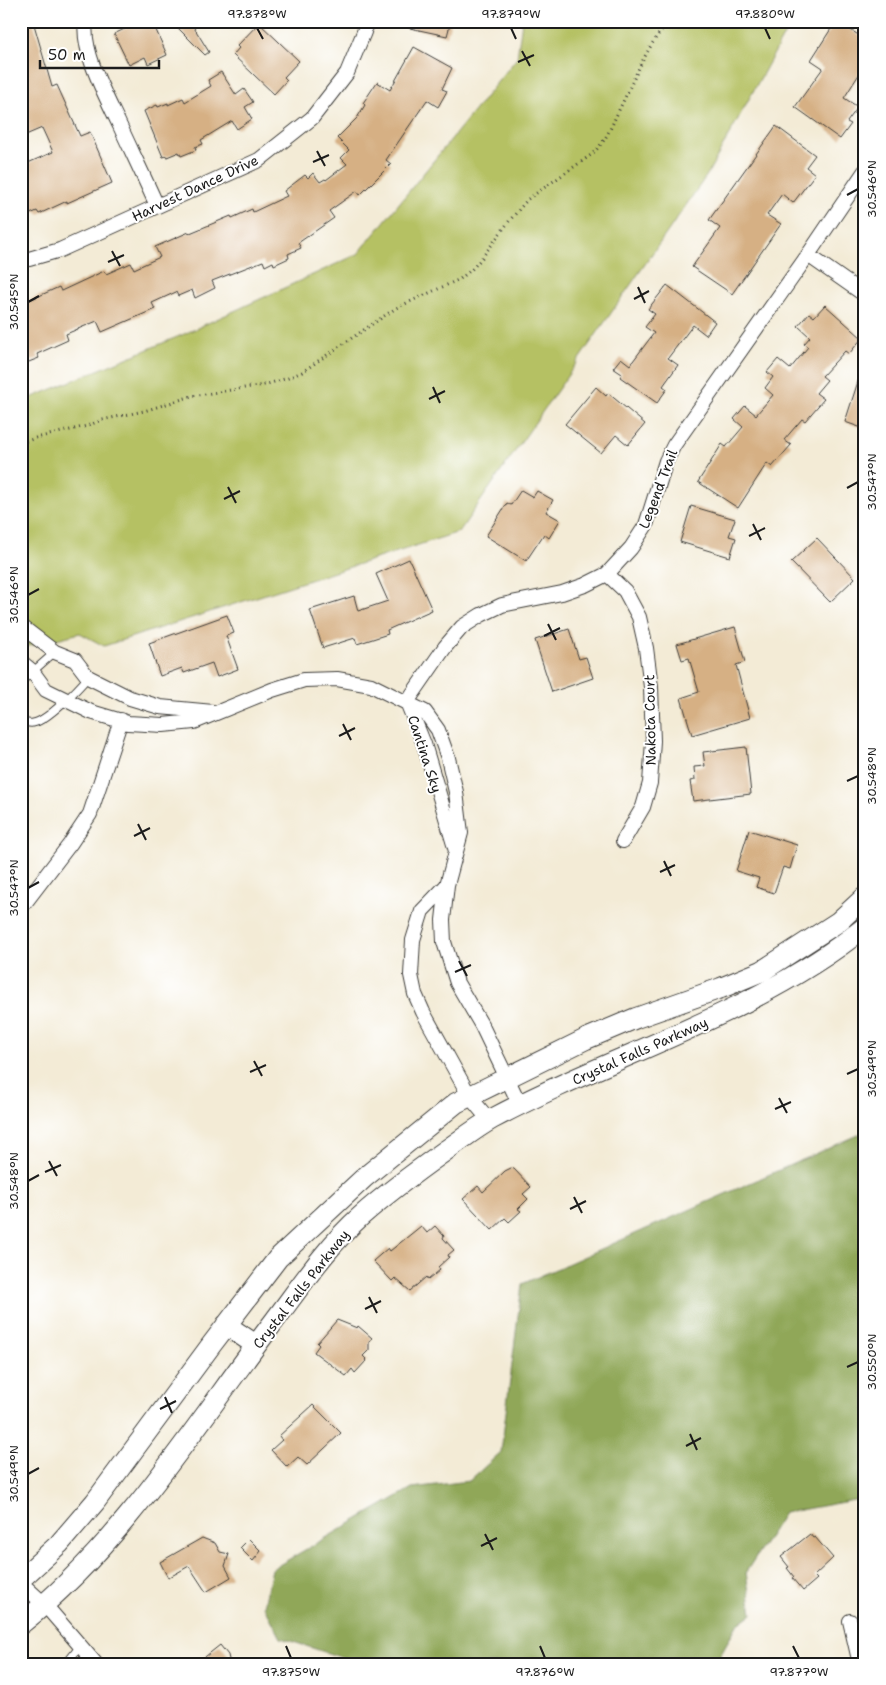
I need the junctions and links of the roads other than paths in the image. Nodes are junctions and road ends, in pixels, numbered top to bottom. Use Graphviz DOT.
graph roads {
  1 [pos="86,21"];
  2 [pos="367,21"];
  3 [pos="865,171"];
  4 [pos="157,206"];
  5 [pos="808,255"];
  6 [pos="21,258"];
  7 [pos="865,295"];
  8 [pos="607,574"];
  9 [pos="21,626"];
  10 [pos="55,652"];
  11 [pos="27,666"];
  12 [pos="88,677"];
  13 [pos="21,682"];
  14 [pos="65,700"];
  15 [pos="407,702"];
  16 [pos="214,712"];
  17 [pos="121,720"];
  18 [pos="21,722"];
  19 [pos="623,841"];
  20 [pos="457,853"];
  21 [pos="447,885"];
  22 [pos="865,897"];
  23 [pos="21,908"];
  24 [pos="865,927"];
  25 [pos="507,1078"];
  26 [pos="470,1096"];
  27 [pos="520,1105"];
  28 [pos="489,1120"];
  29 [pos="226,1325"];
  30 [pos="256,1345"];
  31 [pos="21,1579"];
  32 [pos="21,1583"];
  33 [pos="45,1605"];
  34 [pos="850,1621"];
  35 [pos="21,1624"];
  36 [pos="80,1646"];
  37 [pos="66,1664"];
  38 [pos="96,1664"];
  39 [pos="860,1664"];
  1 -- 4 [label="street"];
  2 -- 4 [label="street, Harvest Dance Drive"];
  3 -- 5 [label="street, Legend Trail"];
  4 -- 6 [label="street, Harvest Dance Drive"];
  5 -- 7 [label="street"];
  5 -- 8 [label="street, Legend Trail"];
  8 -- 15 [label="street, Legend Trail"];
  8 -- 19 [label="street, Nakota Court"];
  9 -- 10 [label="street"];
  10 -- 11 [label="lane"];
  10 -- 12 [label="street"];
  11 -- 13 [label="lane"];
  11 -- 14 [label="street"];
  12 -- 14 [label="lane"];
  12 -- 16 [label="street"];
  14 -- 17 [label="street"];
  14 -- 18 [label="lane"];
  15 -- 16 [label="street"];
  15 -- 20 [label="street, Cantina Sky"];
  15 -- 20 [label="street, Cantina Sky"];
  16 -- 17 [label="street"];
  17 -- 23 [label="street"];
  20 -- 21 [label="street, Cantina Sky"];
  21 -- 25 [label="street, Cantina Sky"];
  21 -- 26 [label="street, Cantina Sky"];
  22 -- 25 [label="street, Crystal Falls Parkway"];
  24 -- 27 [label="street, Crystal Falls Parkway"];
  25 -- 26 [label="street, Crystal Falls Parkway"];
  25 -- 27 [label="street, Cantina Sky"];
  26 -- 28 [label="street, Cantina Sky"];
  26 -- 29 [label="street, Crystal Falls Parkway"];
  27 -- 28 [label="street, Crystal Falls Parkway"];
  28 -- 30 [label="street, Crystal Falls Parkway"];
  29 -- 30 [label="street"];
  29 -- 31 [label="street, Crystal Falls Parkway"];
  30 -- 33 [label="street, Crystal Falls Parkway"];
  32 -- 33 [label="street"];
  33 -- 35 [label="street, Crystal Falls Parkway"];
  33 -- 36 [label="street"];
  34 -- 39 [label="street"];
  36 -- 37 [label="lane"];
  36 -- 38 [label="street"];
}
